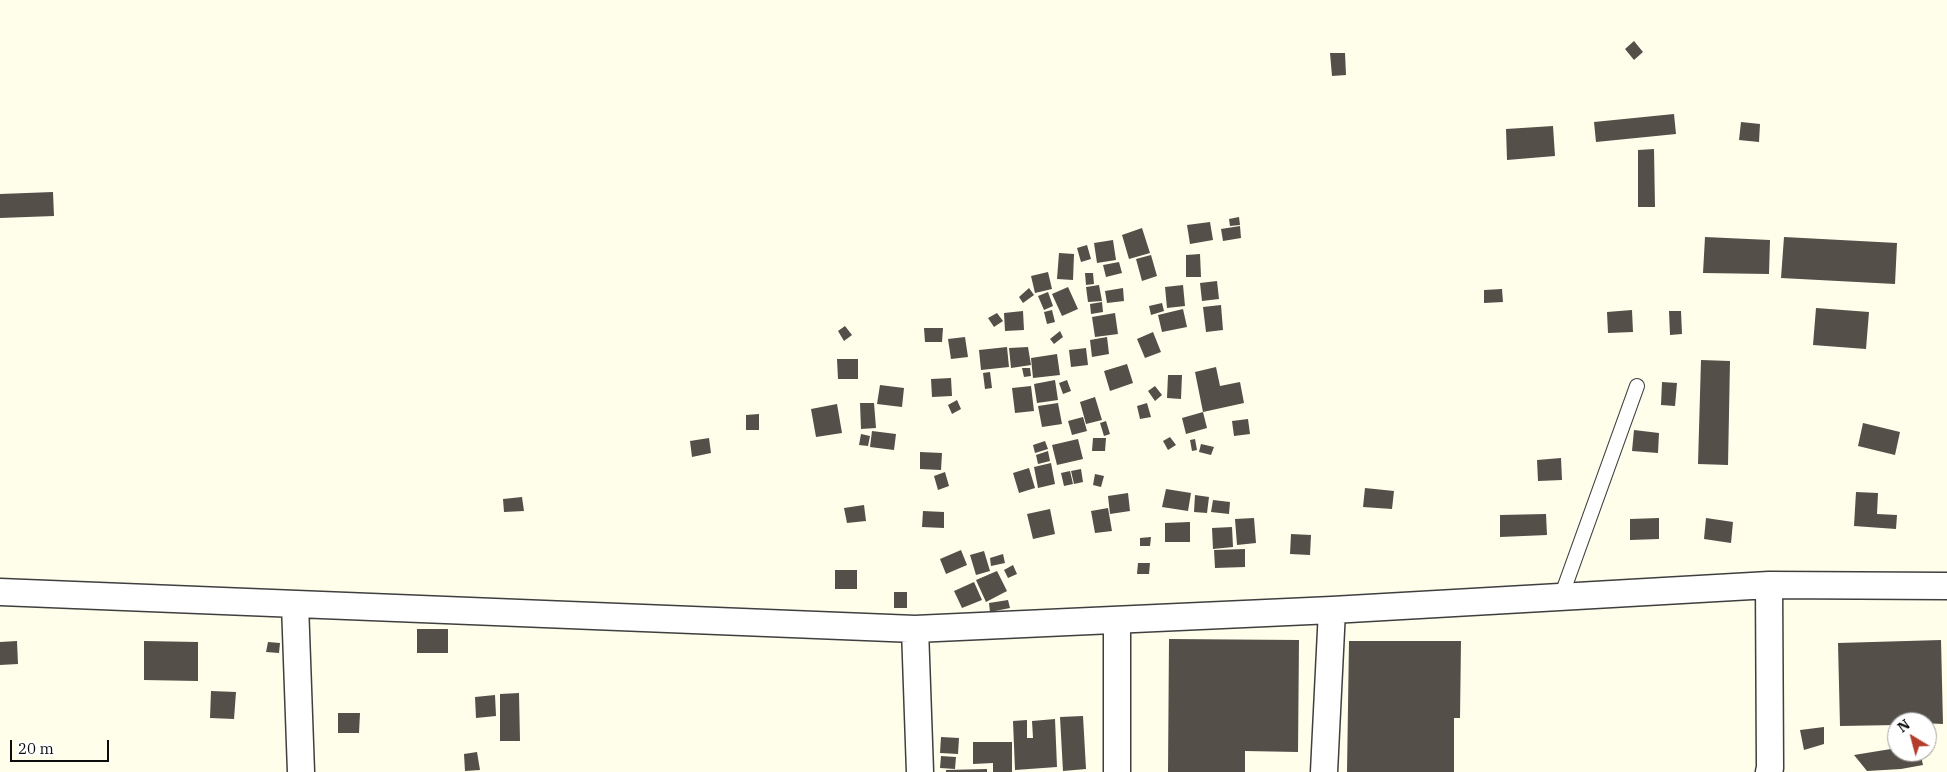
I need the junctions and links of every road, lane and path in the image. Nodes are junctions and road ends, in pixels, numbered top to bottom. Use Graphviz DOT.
graph roads {
  1 [pos="1637,386"];
  2 [pos="1769,586"];
  3 [pos="1947,586"];
  4 [pos="0,592"];
  5 [pos="1561,597"];
  6 [pos="295,604"];
  7 [pos="1332,610"];
  8 [pos="1117,620"];
  9 [pos="915,629"];
  10 [pos="301,772"];
  11 [pos="920,772"];
  12 [pos="1117,772"];
  13 [pos="1324,772"];
  14 [pos="1769,772"];
  1 -- 5 [label="lane"];
  2 -- 3 [label="street"];
  2 -- 5 [label="street"];
  2 -- 14 [label="street"];
  4 -- 6 [label="street"];
  5 -- 7 [label="street"];
  6 -- 9 [label="street"];
  6 -- 10 [label="street"];
  7 -- 8 [label="street"];
  7 -- 13 [label="street"];
  8 -- 9 [label="street"];
  8 -- 12 [label="street"];
  9 -- 11 [label="street"];
}
